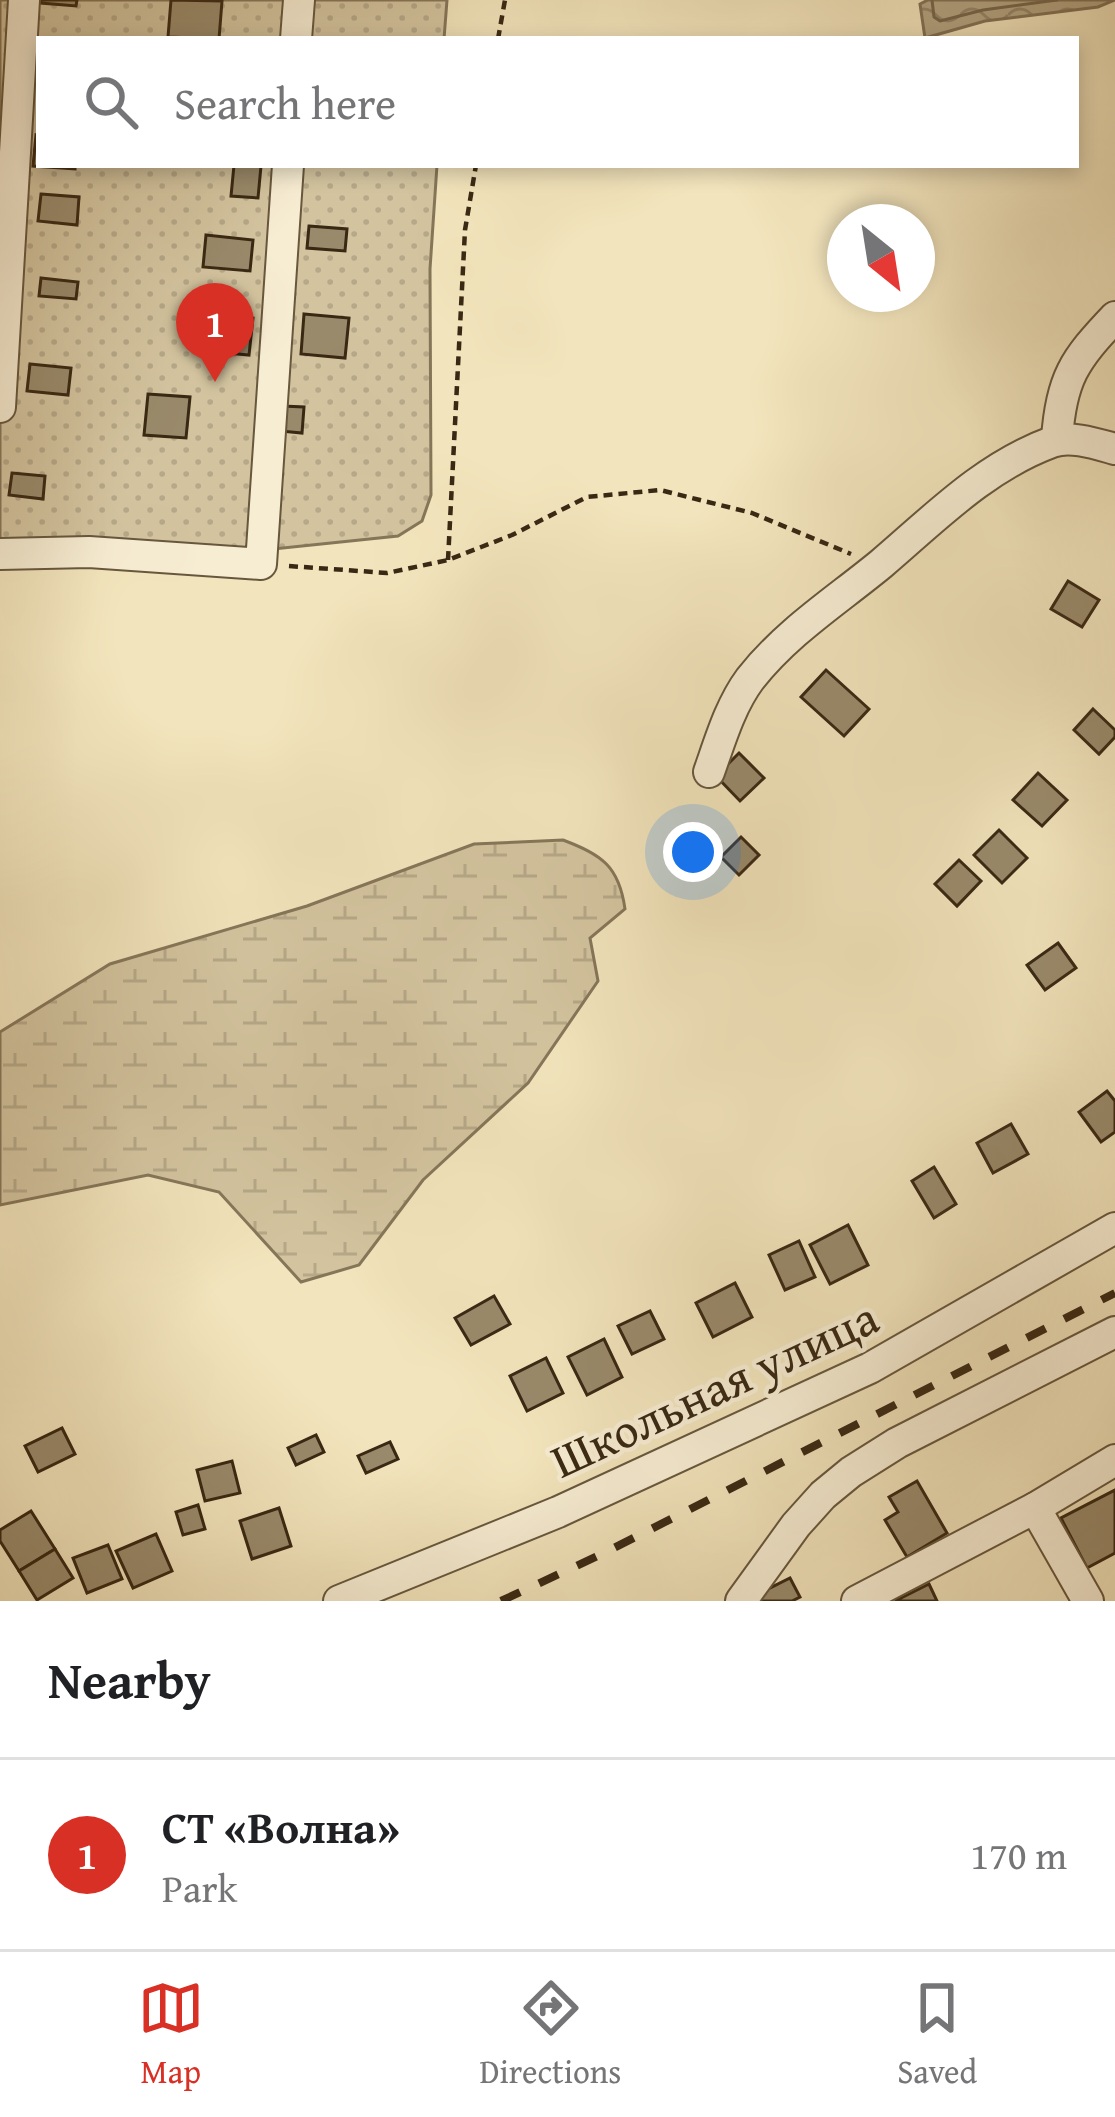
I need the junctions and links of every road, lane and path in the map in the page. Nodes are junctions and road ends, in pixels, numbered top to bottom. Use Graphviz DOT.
graph roads {
  1 [pos="24,0"];
  2 [pos="299,0"];
  3 [pos="505,0"];
  4 [pos="296,36"];
  5 [pos="499,36"];
  6 [pos="288,168"];
  7 [pos="475,168"];
  8 [pos="1115,317"];
  9 [pos="0,407"];
  10 [pos="1057,439"];
  11 [pos="1115,449"];
  12 [pos="0,554"];
  13 [pos="448,560"];
  14 [pos="261,564"];
  15 [pos="879,565"];
  16 [pos="709,772"];
  17 [pos="1115,1228"];
  18 [pos="1115,1332"];
  19 [pos="1115,1460"];
  20 [pos="1035,1508"];
  21 [pos="339,1601"];
  22 [pos="741,1601"];
  23 [pos="857,1601"];
  24 [pos="1088,1601"];
  1 -- 9 [label="street"];
  2 -- 4 [label="street"];
  3 -- 5 [label="path"];
  6 -- 14 [label="street"];
  7 -- 13 [label="path"];
  8 -- 10 [label="street"];
  10 -- 11 [label="street"];
  10 -- 15 [label="street"];
  12 -- 14 [label="street"];
  13 -- 14 [label="path"];
  13 -- 15 [label="path"];
  15 -- 16 [label="street"];
  17 -- 21 [label="street, Школьная улица"];
  18 -- 22 [label="street"];
  19 -- 20 [label="street"];
  20 -- 23 [label="street"];
  20 -- 24 [label="street"];
}
